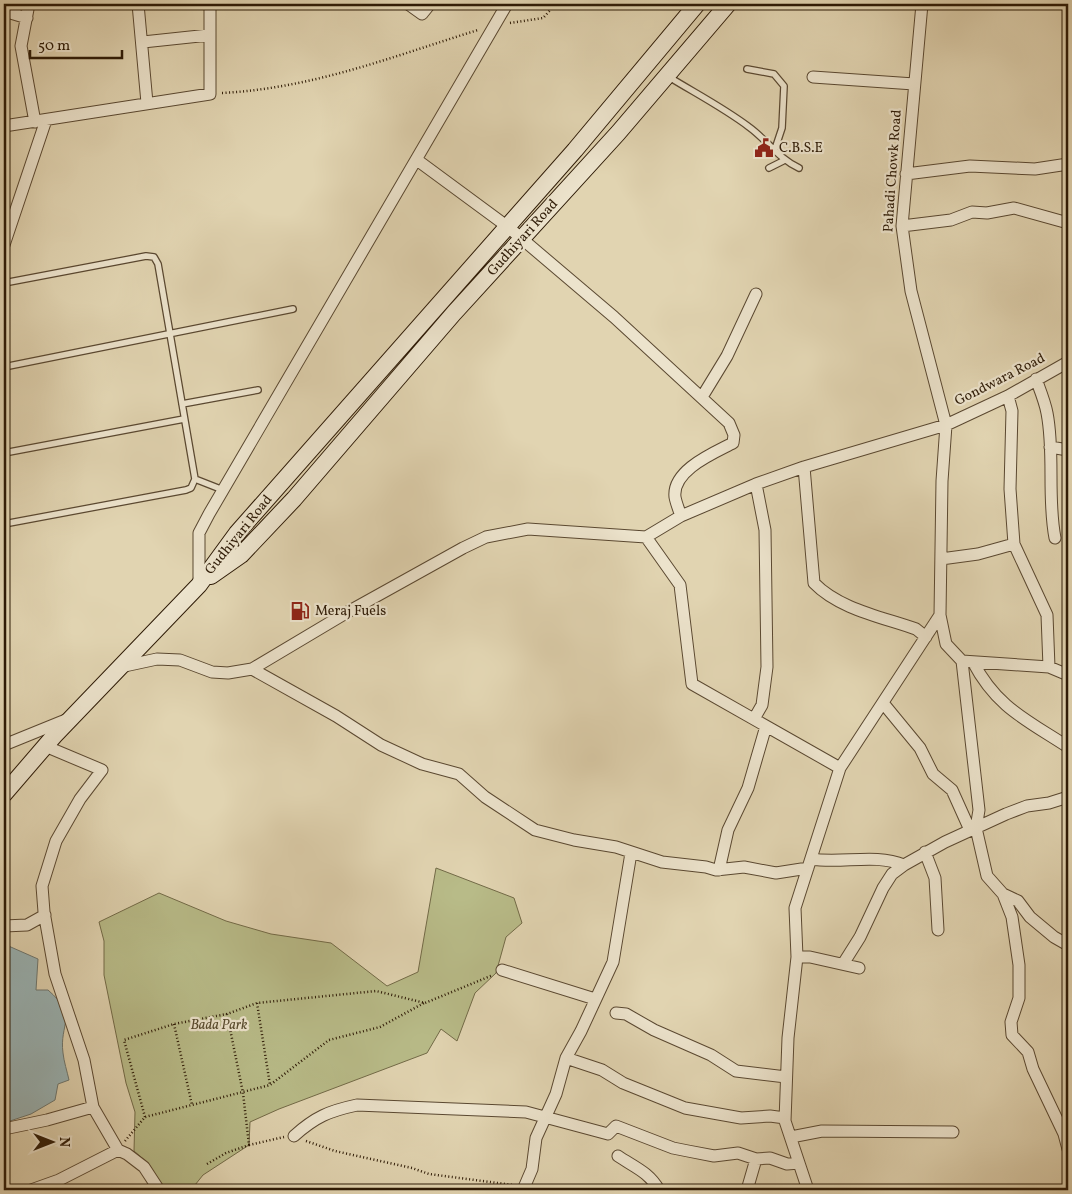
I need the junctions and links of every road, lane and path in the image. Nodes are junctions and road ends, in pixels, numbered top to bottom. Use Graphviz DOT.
graph roads {
  1 [pos="29,4"];
  2 [pos="138,4"];
  3 [pos="210,4"];
  4 [pos="408,4"];
  5 [pos="430,4"];
  6 [pos="507,4"];
  7 [pos="556,4"];
  8 [pos="697,4"];
  9 [pos="728,4"];
  10 [pos="922,4"];
  11 [pos="4,11"];
  12 [pos="27,18"];
  13 [pos="495,24"];
  14 [pos="209,35"];
  15 [pos="143,42"];
  16 [pos="748,69"];
  17 [pos="668,76"];
  18 [pos="813,77"];
  19 [pos="914,84"];
  20 [pos="210,94"];
  21 [pos="147,103"];
  22 [pos="41,121"];
  23 [pos="4,126"];
  24 [pos="775,149"];
  25 [pos="416,160"];
  26 [pos="783,161"];
  27 [pos="1068,164"];
  28 [pos="769,168"];
  29 [pos="799,168"];
  30 [pos="906,174"];
  31 [pos="1068,223"];
  32 [pos="902,226"];
  33 [pos="508,227"];
  34 [pos="522,239"];
  35 [pos="4,245"];
  36 [pos="4,283"];
  37 [pos="756,294"];
  38 [pos="293,309"];
  39 [pos="169,334"];
  40 [pos="1068,362"];
  41 [pos="4,367"];
  42 [pos="1036,380"];
  43 [pos="258,390"];
  44 [pos="1008,396"];
  45 [pos="702,397"];
  46 [pos="182,404"];
  47 [pos="184,419"];
  48 [pos="946,425"];
  49 [pos="1050,448"];
  50 [pos="1068,450"];
  51 [pos="4,453"];
  52 [pos="804,467"];
  53 [pos="195,480"];
  54 [pos="756,484"];
  55 [pos="223,490"];
  56 [pos="682,516"];
  57 [pos="4,524"];
  58 [pos="646,538"];
  59 [pos="1055,538"];
  60 [pos="1014,544"];
  61 [pos="941,559"];
  62 [pos="199,585"];
  63 [pos="940,615"];
  64 [pos="926,637"];
  65 [pos="967,661"];
  66 [pos="120,667"];
  67 [pos="1049,667"];
  68 [pos="252,669"];
  69 [pos="1068,675"];
  70 [pos="883,703"];
  71 [pos="72,717"];
  72 [pos="754,719"];
  73 [pos="766,726"];
  74 [pos="4,745"];
  75 [pos="45,746"];
  76 [pos="1068,747"];
  77 [pos="840,768"];
  78 [pos="4,794"];
  79 [pos="1068,797"];
  80 [pos="973,829"];
  81 [pos="925,852"];
  82 [pos="631,853"];
  83 [pos="810,863"];
  84 [pos="904,865"];
  85 [pos="719,870"];
  86 [pos="1002,894"];
  87 [pos="45,915"];
  88 [pos="4,926"];
  89 [pos="938,930"];
  90 [pos="1068,945"];
  91 [pos="797,957"];
  92 [pos="843,964"];
  93 [pos="859,968"];
  94 [pos="502,970"];
  95 [pos="595,998"];
  96 [pos="258,1002"];
  97 [pos="425,1002"];
  98 [pos="616,1013"];
  99 [pos="227,1014"];
  100 [pos="174,1024"];
  101 [pos="566,1058"];
  102 [pos="786,1076"];
  103 [pos="270,1085"];
  104 [pos="243,1094"];
  105 [pos="192,1105"];
  106 [pos="93,1107"];
  107 [pos="145,1117"];
  108 [pos="544,1117"];
  109 [pos="785,1118"];
  110 [pos="4,1129"];
  111 [pos="953,1132"];
  112 [pos="294,1136"];
  113 [pos="791,1137"];
  114 [pos="249,1145"];
  115 [pos="1068,1149"];
  116 [pos="118,1150"];
  117 [pos="618,1156"];
  118 [pos="756,1159"];
  119 [pos="800,1163"];
  120 [pos="207,1164"];
  121 [pos="524,1188"];
  122 [pos="31,1190"];
  123 [pos="159,1190"];
  124 [pos="659,1190"];
  125 [pos="747,1190"];
  126 [pos="808,1190"];
  1 -- 12 [label="street"];
  2 -- 15 [label="street"];
  3 -- 14 [label="street"];
  4 -- 5 [label="street"];
  6 -- 13 [label="street"];
  7 -- 13 [label="path"];
  8 -- 33 [label="street, Gudhiyari Road"];
  9 -- 17 [label="street, Gudhiyari Road"];
  10 -- 19 [label="street, Pahadi Chowk Road"];
  11 -- 12 [label="street"];
  12 -- 22 [label="street"];
  13 -- 20 [label="path"];
  13 -- 25 [label="street"];
  14 -- 15 [label="street"];
  14 -- 20 [label="street"];
  15 -- 21 [label="street"];
  16 -- 24 [label="lane"];
  17 -- 24 [label="lane"];
  17 -- 34 [label="street, Gudhiyari Road"];
  18 -- 19 [label="street"];
  19 -- 30 [label="street, Pahadi Chowk Road"];
  20 -- 21 [label="street"];
  21 -- 22 [label="street"];
  22 -- 23 [label="street"];
  22 -- 35 [label="street"];
  24 -- 26 [label="lane"];
  25 -- 33 [label="street"];
  25 -- 55 [label="street"];
  26 -- 28 [label="lane"];
  26 -- 29 [label="lane"];
  27 -- 30 [label="street"];
  30 -- 32 [label="street, Pahadi Chowk Road"];
  31 -- 32 [label="street"];
  32 -- 48 [label="street, Pahadi Chowk Road"];
  33 -- 34 [label="street"];
  33 -- 62 [label="street, Gudhiyari Road"];
  34 -- 45 [label="street"];
  34 -- 62 [label="street, Gudhiyari Road"];
  36 -- 39 [label="lane"];
  37 -- 45 [label="street"];
  38 -- 39 [label="lane"];
  39 -- 41 [label="lane"];
  39 -- 46 [label="lane"];
  40 -- 42 [label="street, Gondwara Road"];
  42 -- 44 [label="street, Gondwara Road"];
  42 -- 49 [label="street"];
  43 -- 46 [label="lane"];
  44 -- 48 [label="street, Gondwara Road"];
  44 -- 60 [label="street"];
  45 -- 56 [label="street"];
  46 -- 47 [label="lane"];
  47 -- 51 [label="lane"];
  47 -- 53 [label="lane"];
  48 -- 52 [label="street, Gondwara Road"];
  48 -- 61 [label="street, Pahadi Chowk Road"];
  49 -- 50 [label="street"];
  49 -- 59 [label="street"];
  52 -- 54 [label="street, Gondwara Road"];
  52 -- 64 [label="street"];
  53 -- 55 [label="lane"];
  53 -- 57 [label="lane"];
  54 -- 56 [label="street, Gondwara Road"];
  54 -- 72 [label="street"];
  55 -- 62 [label="street"];
  56 -- 58 [label="street, Gondwara Road"];
  58 -- 68 [label="street"];
  58 -- 72 [label="street"];
  60 -- 61 [label="street"];
  60 -- 67 [label="street"];
  61 -- 63 [label="street, Pahadi Chowk Road"];
  62 -- 66 [label="street"];
  63 -- 64 [label="street"];
  63 -- 65 [label="street, Pahadi Chowk Road"];
  64 -- 70 [label="street"];
  65 -- 67 [label="street"];
  65 -- 76 [label="street, Pahadi Chowk Road"];
  65 -- 80 [label="street"];
  66 -- 68 [label="street"];
  66 -- 71 [label="street"];
  67 -- 69 [label="street"];
  68 -- 82 [label="street"];
  70 -- 77 [label="street"];
  70 -- 80 [label="street"];
  71 -- 74 [label="street"];
  71 -- 75 [label="street"];
  72 -- 73 [label="street"];
  73 -- 77 [label="street"];
  73 -- 85 [label="street"];
  75 -- 78 [label="street"];
  75 -- 87 [label="street"];
  77 -- 83 [label="street"];
  79 -- 80 [label="street"];
  80 -- 81 [label="street"];
  80 -- 86 [label="street"];
  81 -- 84 [label="street"];
  81 -- 89 [label="street"];
  82 -- 85 [label="street"];
  82 -- 95 [label="street"];
  83 -- 84 [label="street"];
  83 -- 85 [label="street"];
  83 -- 91 [label="street"];
  84 -- 92 [label="street"];
  86 -- 90 [label="street"];
  86 -- 115 [label="street"];
  87 -- 88 [label="street"];
  87 -- 106 [label="street"];
  91 -- 92 [label="street"];
  91 -- 102 [label="street"];
  92 -- 93 [label="street"];
  94 -- 95 [label="street"];
  94 -- 97 [label="path"];
  95 -- 101 [label="street"];
  96 -- 97 [label="path"];
  96 -- 99 [label="path"];
  96 -- 103 [label="path"];
  97 -- 103 [label="path"];
  98 -- 102 [label="street"];
  99 -- 100 [label="path"];
  99 -- 104 [label="path"];
  100 -- 105 [label="path"];
  100 -- 107 [label="path"];
  101 -- 108 [label="street"];
  101 -- 109 [label="street"];
  102 -- 109 [label="street"];
  103 -- 104 [label="path"];
  104 -- 105 [label="path"];
  104 -- 114 [label="path"];
  105 -- 107 [label="path"];
  106 -- 110 [label="street"];
  106 -- 116 [label="street"];
  107 -- 116 [label="path"];
  108 -- 112 [label="street"];
  108 -- 118 [label="street"];
  108 -- 121 [label="street"];
  109 -- 113 [label="street"];
  111 -- 113 [label="street"];
  112 -- 114 [label="path"];
  112 -- 121 [label="path"];
  113 -- 119 [label="street"];
  114 -- 120 [label="path"];
  116 -- 122 [label="street"];
  116 -- 123 [label="street"];
  117 -- 124 [label="street"];
  118 -- 119 [label="street"];
  118 -- 125 [label="street"];
  119 -- 126 [label="street"];
}
